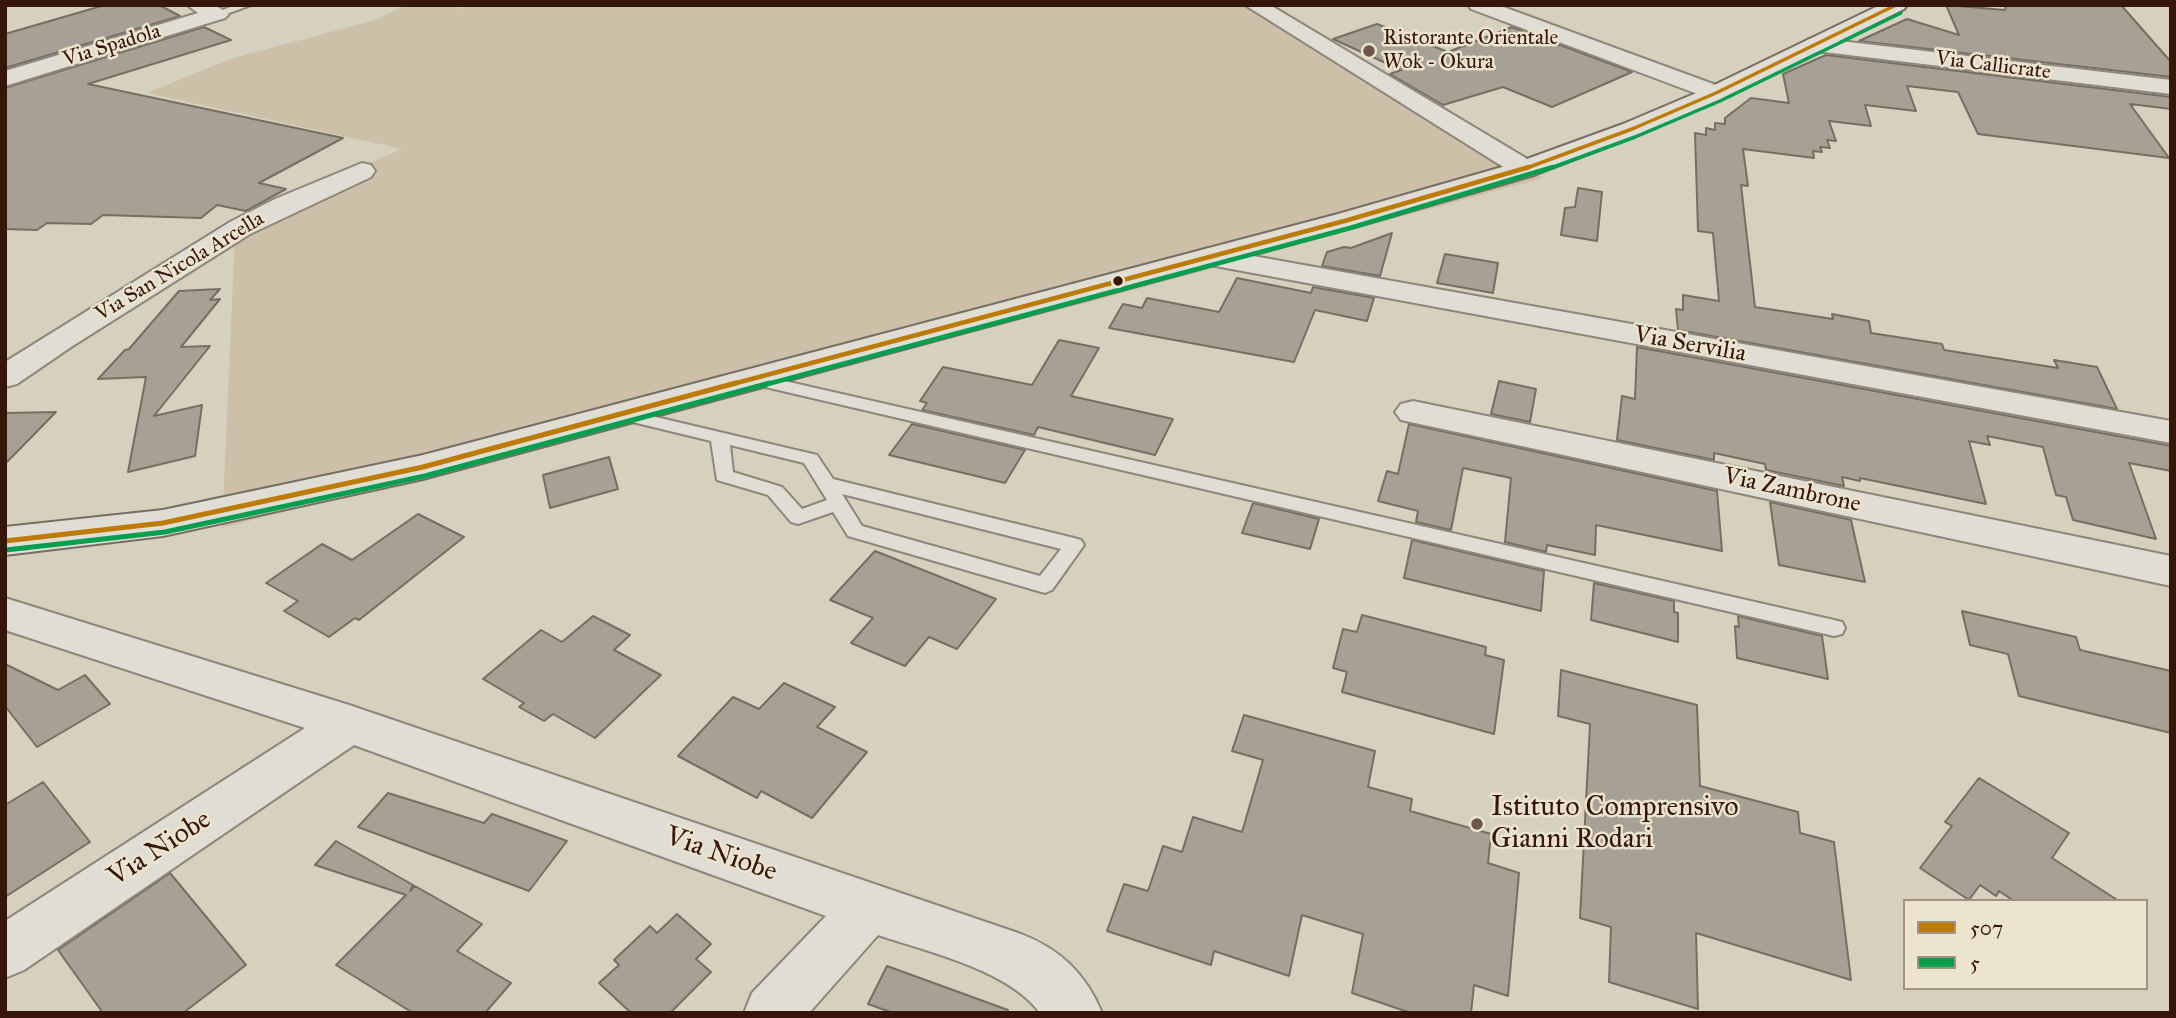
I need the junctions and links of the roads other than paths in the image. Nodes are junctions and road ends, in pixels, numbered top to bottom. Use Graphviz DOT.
graph roads {
  1 [pos="246,5"];
  2 [pos="1478,5"];
  3 [pos="1897,5"];
  4 [pos="1269,8"];
  5 [pos="208,9"];
  6 [pos="1815,45"];
  7 [pos="5,79"];
  8 [pos="2171,87"];
  9 [pos="1716,93"];
  10 [pos="1525,169"];
  11 [pos="362,171"];
  12 [pos="1209,257"];
  13 [pos="5,377"];
  14 [pos="754,379"];
  15 [pos="1413,412"];
  16 [pos="622,414"];
  17 [pos="2171,432"];
  18 [pos="720,437"];
  19 [pos="827,484"];
  20 [pos="838,503"];
  21 [pos="5,541"];
  22 [pos="2171,570"];
  23 [pos="5,614"];
  24 [pos="1834,628"];
  25 [pos="349,724"];
  26 [pos="869,906"];
  27 [pos="5,952"];
  28 [pos="772,1013"];
  29 [pos="1074,1013"];
  1 -- 5 [label="lane, Via Spadola"];
  2 -- 9 [label="street"];
  3 -- 6 [label="street"];
  4 -- 10 [label="street"];
  5 -- 7 [label="street, Via Spadola"];
  6 -- 8 [label="street, Via Callicrate"];
  6 -- 9 [label="street"];
  9 -- 10 [label="street"];
  10 -- 12 [label="street"];
  11 -- 13 [label="street, Via San Nicola Arcella"];
  12 -- 14 [label="street"];
  12 -- 17 [label="street, Via Servilia"];
  14 -- 16 [label="street"];
  14 -- 24 [label="lane"];
  15 -- 22 [label="street, Via Zambrone"];
  16 -- 18 [label="lane"];
  16 -- 21 [label="street"];
  18 -- 19 [label="lane"];
  18 -- 20 [label="lane"];
  19 -- 20 [label="lane"];
  19 -- 20 [label="lane"];
  23 -- 25 [label="street, Via Niobe"];
  25 -- 26 [label="street, Via Niobe"];
  25 -- 27 [label="street, Via Niobe"];
  26 -- 28 [label="street"];
  26 -- 29 [label="street, Via Niobe"];
}
